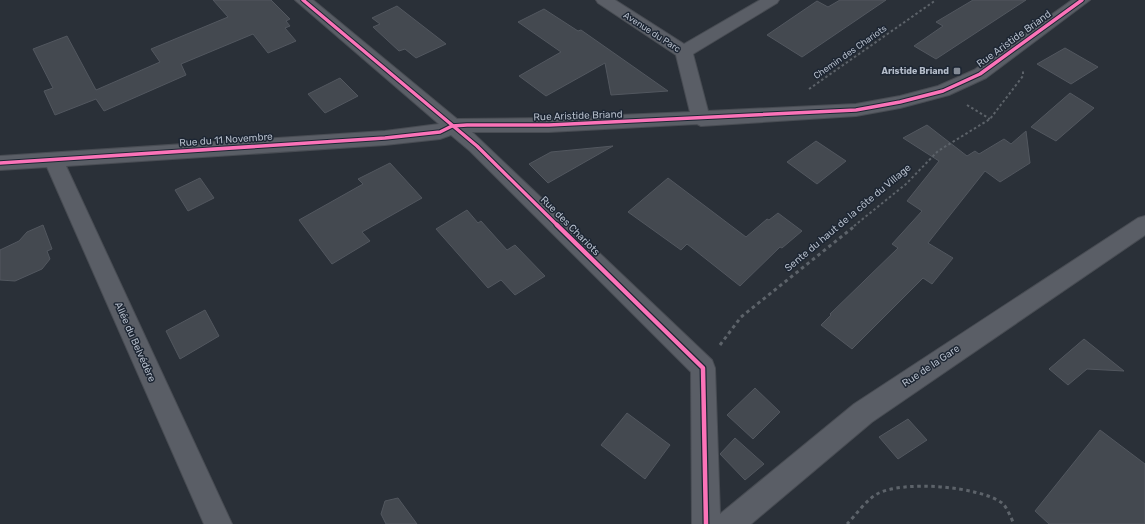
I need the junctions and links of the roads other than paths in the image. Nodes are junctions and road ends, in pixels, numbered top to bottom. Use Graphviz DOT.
graph roads {
  1 [pos="303,0"];
  2 [pos="604,0"];
  3 [pos="770,0"];
  4 [pos="1082,0"];
  5 [pos="684,52"];
  6 [pos="701,119"];
  7 [pos="452,126"];
  8 [pos="53,159"];
  9 [pos="0,163"];
  10 [pos="1145,224"];
  11 [pos="218,524"];
  12 [pos="706,524"];
  13 [pos="729,524"];
  1 -- 7 [label="street, Rue des Chariots"];
  2 -- 5 [label="street, Avenue du Parc"];
  3 -- 5 [label="street"];
  4 -- 6 [label="street, Rue Aristide Briand"];
  5 -- 6 [label="street, Avenue du Parc"];
  6 -- 7 [label="street, Rue Aristide Briand"];
  7 -- 8 [label="street, Rue du 11 Novembre"];
  7 -- 12 [label="street, Rue des Chariots"];
  8 -- 9 [label="street, Rue du 11 Novembre"];
  8 -- 11 [label="street, Allée du Belvédère"];
  10 -- 13 [label="street, Rue de la Gare"];
}
